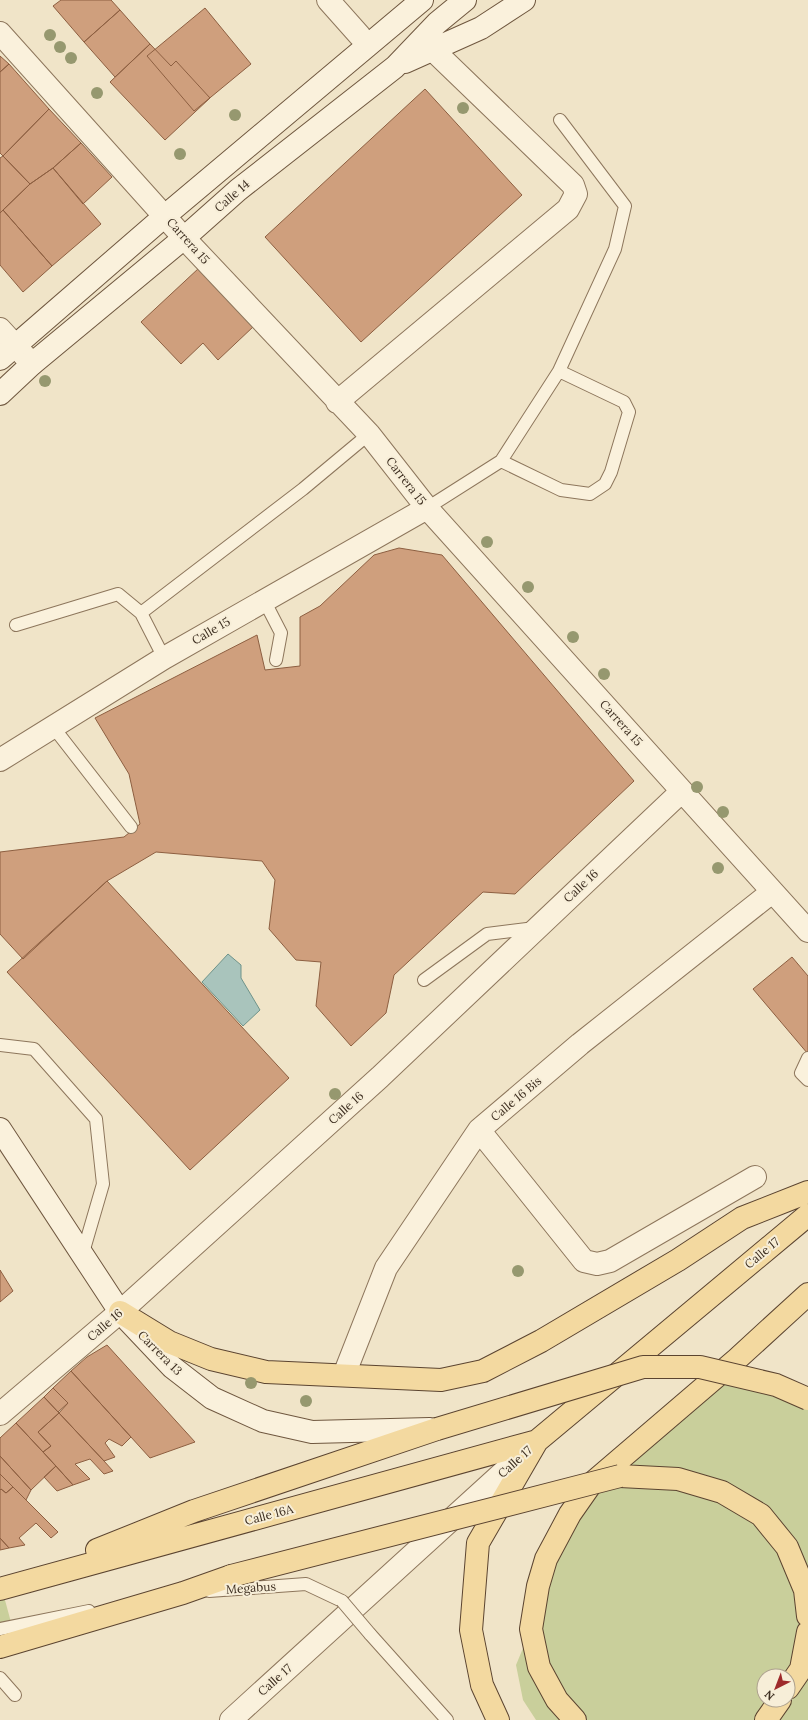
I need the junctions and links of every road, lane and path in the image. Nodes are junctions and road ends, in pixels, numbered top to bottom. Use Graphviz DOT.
graph roads {
  1 [pos="328,0"];
  2 [pos="399,0"];
  3 [pos="465,0"];
  4 [pos="524,0"];
  5 [pos="421,1"];
  6 [pos="0,33"];
  7 [pos="360,36"];
  8 [pos="432,50"];
  9 [pos="395,67"];
  10 [pos="560,120"];
  11 [pos="252,143"];
  12 [pos="166,215"];
  13 [pos="184,238"];
  14 [pos="0,329"];
  15 [pos="7,352"];
  16 [pos="32,364"];
  17 [pos="559,371"];
  18 [pos="0,394"];
  19 [pos="337,402"];
  20 [pos="369,434"];
  21 [pos="501,461"];
  22 [pos="427,508"];
  23 [pos="264,600"];
  24 [pos="141,613"];
  25 [pos="16,625"];
  26 [pos="164,658"];
  27 [pos="276,660"];
  28 [pos="54,728"];
  29 [pos="0,760"];
  30 [pos="682,791"];
  31 [pos="131,827"];
  32 [pos="772,892"];
  33 [pos="536,928"];
  34 [pos="808,931"];
  35 [pos="424,980"];
  36 [pos="0,1045"];
  37 [pos="808,1058"];
  38 [pos="808,1080"];
  39 [pos="0,1129"];
  40 [pos="479,1130"];
  41 [pos="755,1177"];
  42 [pos="808,1192"];
  43 [pos="808,1215"];
  44 [pos="82,1256"];
  45 [pos="808,1294"];
  46 [pos="120,1312"];
  47 [pos="344,1375"];
  48 [pos="808,1399"];
  49 [pos="0,1414"];
  50 [pos="437,1429"];
  51 [pos="537,1441"];
  52 [pos="1,1589"];
  53 [pos="183,1592"];
  54 [pos="808,1616"];
  55 [pos="0,1629"];
  56 [pos="808,1632"];
  57 [pos="0,1647"];
  58 [pos="796,1676"];
  59 [pos="0,1678"];
  60 [pos="15,1695"];
  61 [pos="774,1708"];
  62 [pos="231,1720"];
  63 [pos="448,1720"];
  64 [pos="498,1720"];
  65 [pos="575,1720"];
  66 [pos="766,1720"];
  1 -- 7 [label="street"];
  2 -- 7 [label="street"];
  3 -- 9 [label="street, Calle 14"];
  4 -- 8 [label="street"];
  5 -- 11 [label="street"];
  6 -- 12 [label="street, Carrera 15"];
  7 -- 11 [label="street"];
  8 -- 9 [label="street"];
  8 -- 19 [label="street"];
  9 -- 13 [label="street, Calle 14"];
  10 -- 17 [label="lane"];
  11 -- 12 [label="street"];
  12 -- 13 [label="street, Carrera 15"];
  12 -- 15 [label="street"];
  13 -- 16 [label="street, Calle 14"];
  13 -- 19 [label="street, Carrera 15"];
  14 -- 15 [label="street"];
  15 -- 16 [label="street"];
  16 -- 18 [label="street, Calle 14"];
  17 -- 21 [label="lane"];
  17 -- 21 [label="lane"];
  19 -- 20 [label="street, Carrera 15"];
  20 -- 22 [label="street, Carrera 15"];
  20 -- 24 [label="lane"];
  21 -- 22 [label="lane"];
  22 -- 23 [label="street, Calle 15"];
  22 -- 30 [label="street, Carrera 15"];
  23 -- 26 [label="street, Calle 15"];
  23 -- 27 [label="lane"];
  24 -- 25 [label="lane"];
  24 -- 26 [label="lane"];
  26 -- 28 [label="street, Calle 15"];
  28 -- 29 [label="street, Calle 15"];
  28 -- 31 [label="lane"];
  30 -- 32 [label="street, Carrera 15"];
  30 -- 33 [label="street, Calle 16"];
  32 -- 34 [label="street, Carrera 15"];
  32 -- 40 [label="street, Calle 16 Bis"];
  33 -- 35 [label="lane"];
  33 -- 46 [label="street, Calle 16"];
  36 -- 44 [label="lane"];
  37 -- 38 [label="lane"];
  39 -- 44 [label="street, Carrera 13"];
  40 -- 41 [label="street"];
  40 -- 47 [label="street, Calle 16 Bis"];
  42 -- 47 [label="main road"];
  43 -- 51 [label="main road, Calle 17"];
  44 -- 46 [label="street, Carrera 13"];
  45 -- 65 [label="main road"];
  46 -- 47 [label="main road"];
  46 -- 49 [label="street, Calle 16"];
  46 -- 50 [label="street, Carrera 13"];
  48 -- 50 [label="main road, bridge"];
  50 -- 52 [label="main road"];
  51 -- 52 [label="main road, Calle 16A"];
  51 -- 62 [label="street, Calle 17"];
  51 -- 64 [label="main road"];
  53 -- 54 [label="main road, bridge"];
  53 -- 55 [label="lane, Megabus"];
  53 -- 57 [label="main road"];
  53 -- 63 [label="lane, Megabus, bridge"];
  56 -- 58 [label="main road"];
  59 -- 60 [label="lane"];
  61 -- 66 [label="main road"];
}
